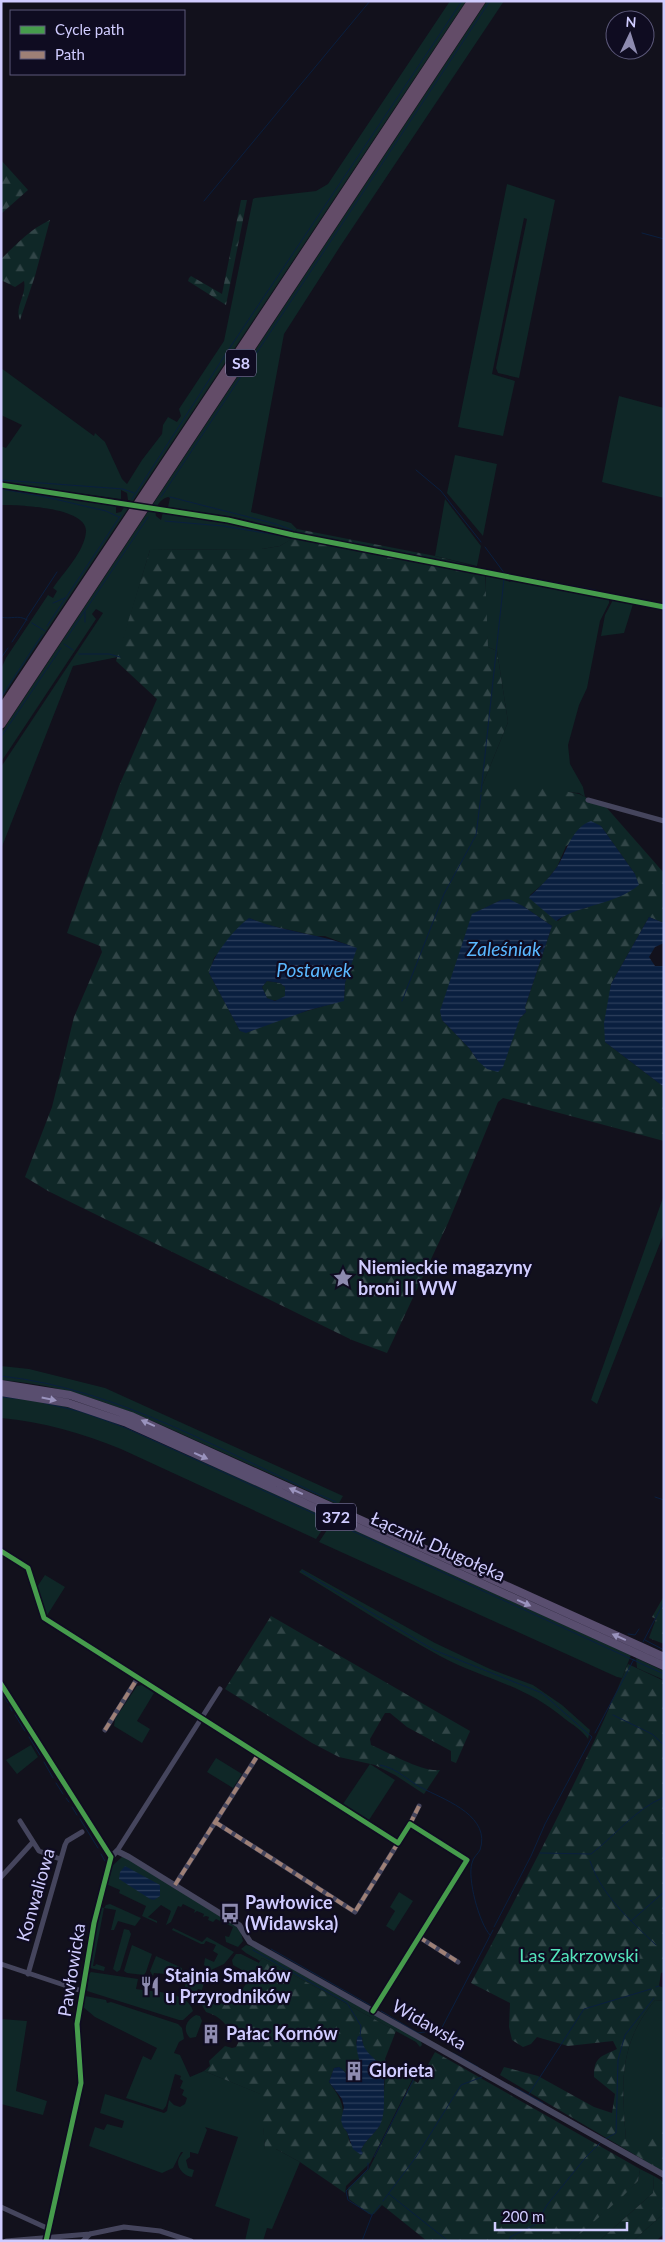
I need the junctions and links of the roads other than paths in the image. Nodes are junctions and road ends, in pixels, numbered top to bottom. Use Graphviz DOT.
graph roads {
  1 [pos="472,1"];
  2 [pos="481,1"];
  3 [pos="1,486"];
  4 [pos="664,607"];
  5 [pos="1,710"];
  6 [pos="1,724"];
  7 [pos="588,800"];
  8 [pos="664,820"];
  9 [pos="1,1384"];
  10 [pos="1,1392"];
  11 [pos="1,1551"];
  12 [pos="664,1658"];
  13 [pos="664,1666"];
  14 [pos="137,1679"];
  15 [pos="1,1684"];
  16 [pos="220,1690"];
  17 [pos="201,1719"];
  18 [pos="106,1730"];
  19 [pos="258,1755"];
  20 [pos="419,1806"];
  21 [pos="20,1821"];
  22 [pos="215,1822"];
  23 [pos="410,1824"];
  24 [pos="82,1832"];
  25 [pos="33,1842"];
  26 [pos="398,1843"];
  27 [pos="117,1852"];
  28 [pos="110,1858"];
  29 [pos="60,1860"];
  30 [pos="1,1877"];
  31 [pos="175,1885"];
  32 [pos="419,1937"];
  33 [pos="458,1962"];
  34 [pos="1,1964"];
  35 [pos="28,1974"];
  36 [pos="82,1991"];
  37 [pos="373,2011"];
  38 [pos="664,2175"];
  39 [pos="1,2207"];
  40 [pos="49,2229"];
  41 [pos="90,2234"];
  42 [pos="46,2240"];
  43 [pos="6,2241"];
  44 [pos="83,2241"];
  45 [pos="191,2241"];
  1 -- 5 [label="highway, S8"];
  2 -- 6 [label="highway, S8"];
  3 -- 4 [label="street, bridge"];
  7 -- 8 [label="street"];
  12 -- 9 [label="main road, Łącznik Długołęka / 372, one-way"];
  10 -- 13 [label="main road, Łącznik Długołęka / 372, one-way"];
  11 -- 14 [label="street"];
  14 -- 17 [label="street"];
  14 -- 18 [label="street"];
  15 -- 28 [label="street"];
  16 -- 17 [label="street"];
  17 -- 19 [label="street"];
  17 -- 27 [label="street"];
  19 -- 22 [label="street"];
  19 -- 26 [label="street"];
  20 -- 23 [label="street"];
  21 -- 25 [label="street"];
  22 -- 26 [label="street"];
  22 -- 31 [label="street"];
  23 -- 26 [label="street"];
  23 -- 32 [label="street"];
  24 -- 29 [label="street, Konwaliowa"];
  25 -- 29 [label="street"];
  25 -- 30 [label="street"];
  27 -- 28 [label="street"];
  27 -- 31 [label="street, Widawska"];
  28 -- 36 [label="street, Pawłowicka"];
  29 -- 35 [label="street, Konwaliowa"];
  31 -- 37 [label="street, Widawska"];
  32 -- 33 [label="street"];
  32 -- 37 [label="street"];
  34 -- 35 [label="street"];
  35 -- 36 [label="street"];
  36 -- 40 [label="street, Pawłowicka"];
  37 -- 38 [label="street, Widawska"];
  39 -- 40 [label="street"];
  40 -- 42 [label="street, Pawłowicka"];
  41 -- 42 [label="street"];
  41 -- 44 [label="street"];
  41 -- 45 [label="street"];
  42 -- 43 [label="street"];
}
